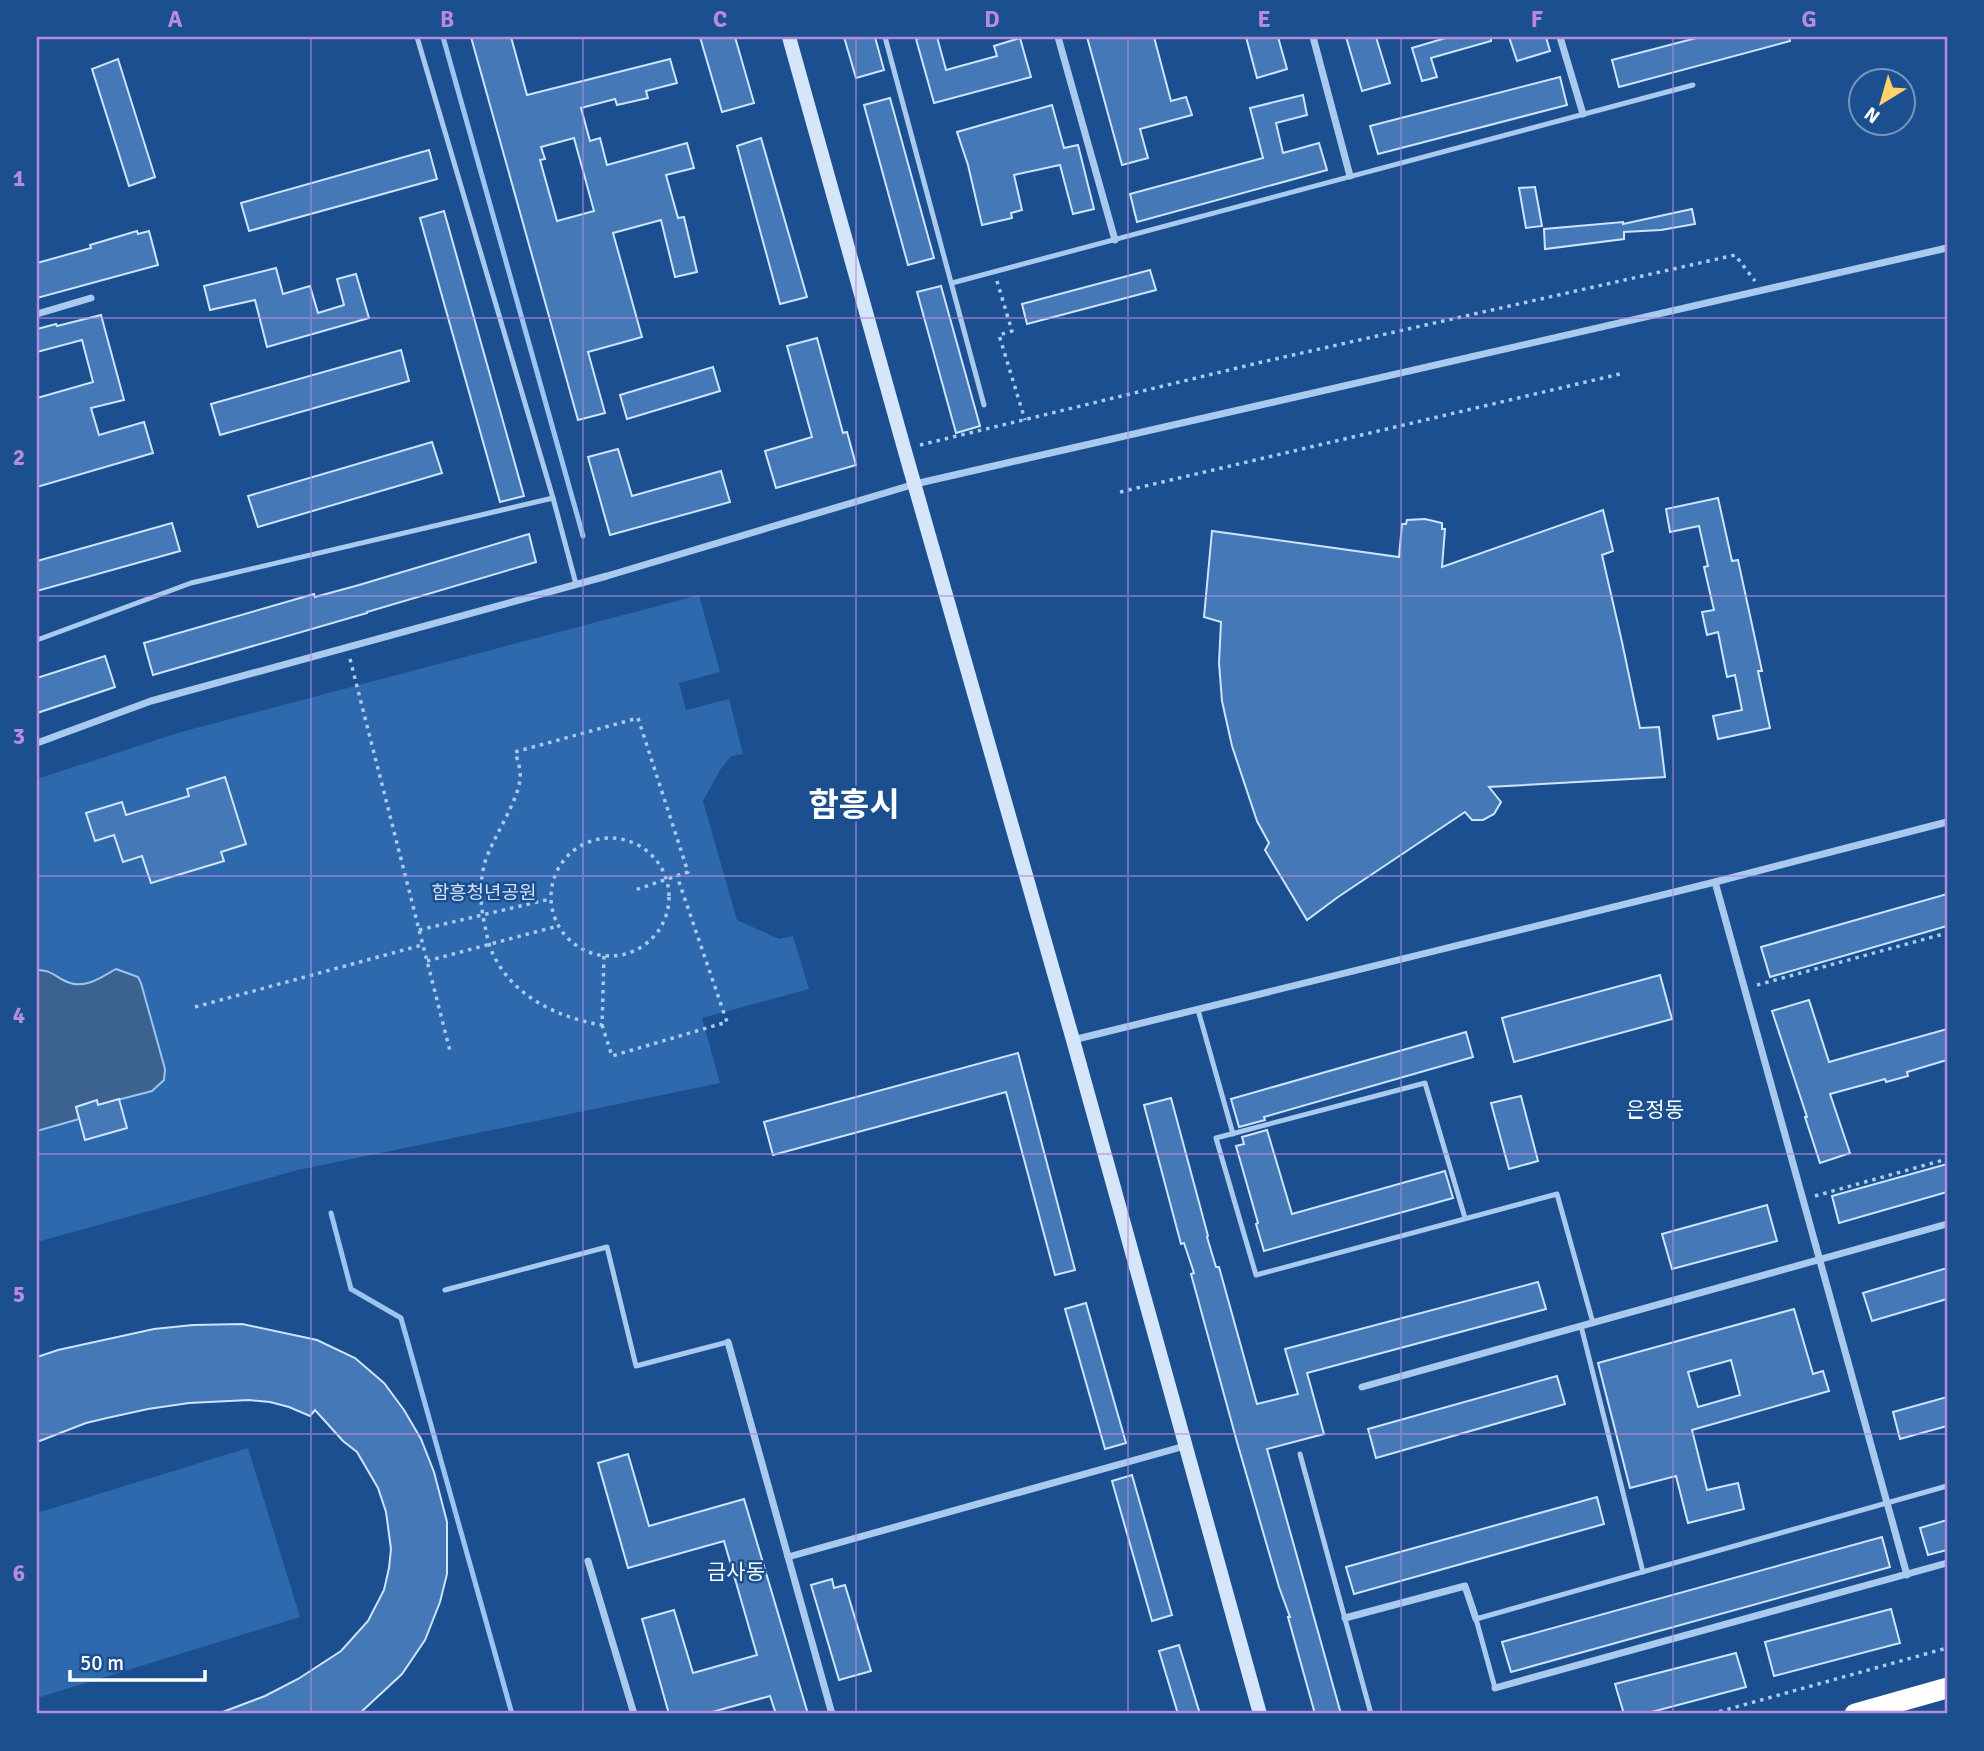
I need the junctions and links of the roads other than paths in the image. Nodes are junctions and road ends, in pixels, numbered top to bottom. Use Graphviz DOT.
graph roads {
  1 [pos="417,37"];
  2 [pos="789,37"];
  3 [pos="885,37"];
  4 [pos="1058,37"];
  5 [pos="1313,37"];
  6 [pos="1560,37"];
  7 [pos="1693,85"];
  8 [pos="1583,114"];
  9 [pos="1350,176"];
  10 [pos="1115,240"];
  11 [pos="1947,248"];
  12 [pos="951,283"];
  13 [pos="91,298"];
  14 [pos="37,314"];
  15 [pos="984,405"];
  16 [pos="915,484"];
  17 [pos="553,498"];
  18 [pos="576,584"];
  19 [pos="37,640"];
  20 [pos="37,743"];
  21 [pos="1947,822"];
  22 [pos="1715,882"];
  23 [pos="1198,1010"];
  24 [pos="1073,1040"];
  25 [pos="1233,1134"];
  26 [pos="1465,1218"];
  27 [pos="1947,1224"];
  28 [pos="1820,1260"];
  29 [pos="445,1290"];
  30 [pos="1593,1323"];
  31 [pos="1581,1326"];
  32 [pos="728,1342"];
  33 [pos="1362,1387"];
  34 [pos="1186,1446"];
  35 [pos="1300,1454"];
  36 [pos="1947,1486"];
  37 [pos="1887,1503"];
  38 [pos="788,1557"];
  39 [pos="588,1561"];
  40 [pos="1947,1563"];
  41 [pos="1643,1572"];
  42 [pos="1907,1575"];
  43 [pos="1345,1618"];
  44 [pos="1476,1619"];
  45 [pos="1495,1688"];
  46 [pos="1947,1688"];
  47 [pos="635,1714"];
  48 [pos="832,1714"];
  49 [pos="1260,1714"];
  50 [pos="1371,1714"];
  51 [pos="1855,1714"];
  1 -- 17 [label="lane"];
  2 -- 16 [label="street"];
  3 -- 12 [label="lane"];
  4 -- 10 [label="street"];
  5 -- 9 [label="street"];
  6 -- 8 [label="street"];
  7 -- 8 [label="lane"];
  8 -- 9 [label="lane"];
  9 -- 10 [label="lane"];
  10 -- 12 [label="lane"];
  11 -- 16 [label="street"];
  12 -- 15 [label="lane"];
  13 -- 14 [label="street"];
  16 -- 18 [label="street"];
  16 -- 24 [label="street"];
  17 -- 18 [label="lane"];
  17 -- 19 [label="lane"];
  18 -- 20 [label="street"];
  21 -- 22 [label="street"];
  22 -- 23 [label="street"];
  22 -- 28 [label="street"];
  23 -- 24 [label="street"];
  23 -- 25 [label="lane"];
  24 -- 34 [label="street"];
  25 -- 26 [label="lane"];
  25 -- 26 [label="lane"];
  26 -- 30 [label="lane"];
  27 -- 28 [label="street"];
  28 -- 30 [label="street"];
  28 -- 37 [label="street"];
  29 -- 32 [label="lane"];
  30 -- 31 [label="street"];
  31 -- 33 [label="street"];
  31 -- 41 [label="lane"];
  32 -- 38 [label="street"];
  34 -- 38 [label="street"];
  34 -- 49 [label="street"];
  35 -- 43 [label="lane"];
  36 -- 37 [label="lane"];
  37 -- 41 [label="lane"];
  37 -- 42 [label="street"];
  38 -- 48 [label="street"];
  39 -- 47 [label="street"];
  40 -- 42 [label="street"];
  41 -- 44 [label="lane"];
  42 -- 45 [label="street"];
  43 -- 44 [label="street"];
  43 -- 50 [label="lane"];
  44 -- 45 [label="lane"];
  46 -- 51 [label="highway"];
}
